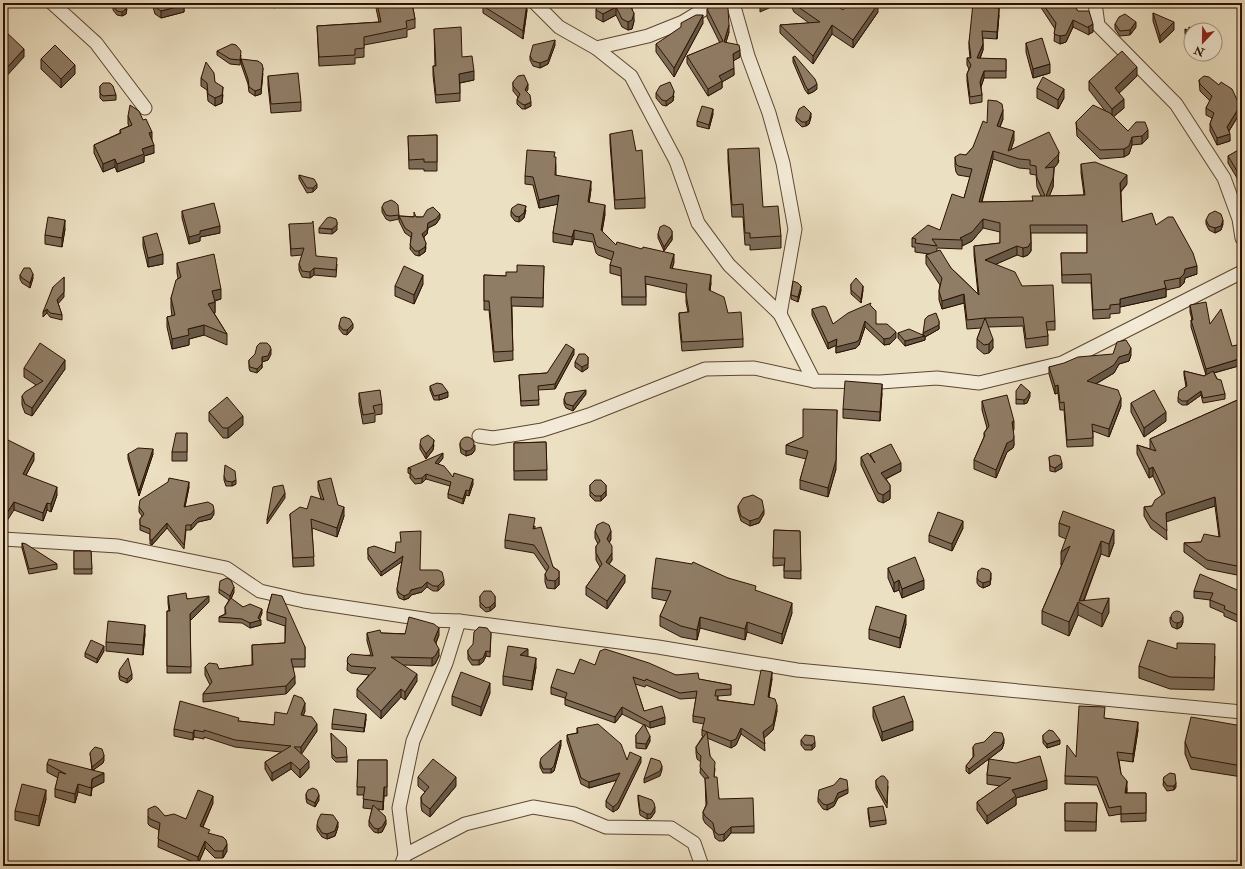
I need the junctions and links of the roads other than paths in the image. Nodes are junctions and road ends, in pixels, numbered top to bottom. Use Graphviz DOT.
graph roads {
  1 [pos="52,3"];
  2 [pos="535,3"];
  3 [pos="714,3"];
  4 [pos="733,3"];
  5 [pos="1095,3"];
  6 [pos="596,48"];
  7 [pos="146,108"];
  8 [pos="1242,238"];
  9 [pos="1242,272"];
  10 [pos="780,314"];
  11 [pos="814,381"];
  12 [pos="479,436"];
  13 [pos="3,539"];
  14 [pos="459,621"];
  15 [pos="1242,712"];
  16 [pos="403,861"];
  17 [pos="702,866"];
  1 -- 7 [label="street"];
  2 -- 6 [label="street"];
  3 -- 6 [label="street"];
  4 -- 10 [label="street"];
  5 -- 8 [label="street"];
  6 -- 10 [label="street"];
  9 -- 11 [label="street"];
  10 -- 11 [label="street"];
  11 -- 12 [label="street"];
  13 -- 14 [label="street"];
  14 -- 15 [label="street"];
  14 -- 16 [label="street"];
  16 -- 17 [label="street"];
}
